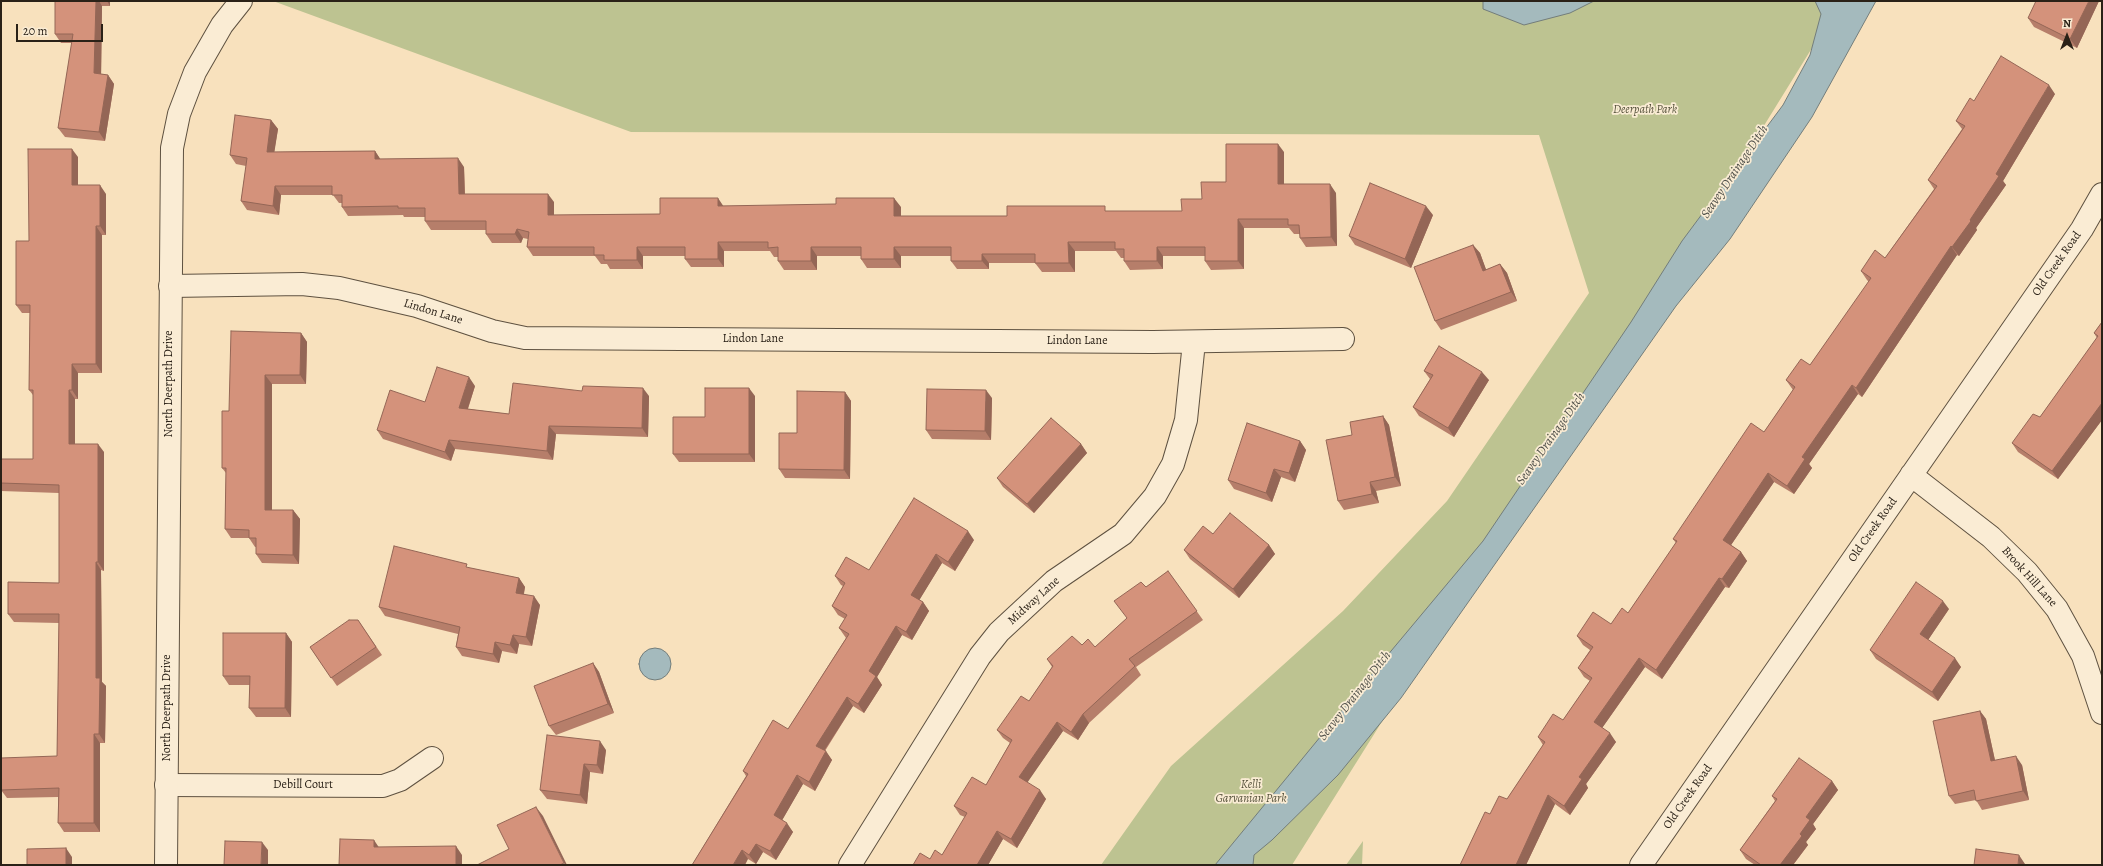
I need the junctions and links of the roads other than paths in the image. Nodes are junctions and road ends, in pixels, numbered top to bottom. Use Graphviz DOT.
graph roads {
  1 [pos="241,1"];
  2 [pos="2102,194"];
  3 [pos="170,286"];
  4 [pos="1343,339"];
  5 [pos="1194,342"];
  6 [pos="1911,476"];
  7 [pos="2102,713"];
  8 [pos="432,758"];
  9 [pos="166,785"];
  10 [pos="166,865"];
  11 [pos="850,865"];
  12 [pos="1641,865"];
  1 -- 3 [label="street, North Deerpath Drive"];
  2 -- 6 [label="street, Old Creek Road"];
  3 -- 5 [label="street, Lindon Lane"];
  3 -- 9 [label="street, North Deerpath Drive"];
  4 -- 5 [label="street, Lindon Lane"];
  5 -- 11 [label="street, Midway Lane"];
  6 -- 7 [label="street, Brook Hill Lane"];
  6 -- 12 [label="street, Old Creek Road"];
  8 -- 9 [label="street, Debill Court"];
  9 -- 10 [label="street, North Deerpath Drive"];
}
